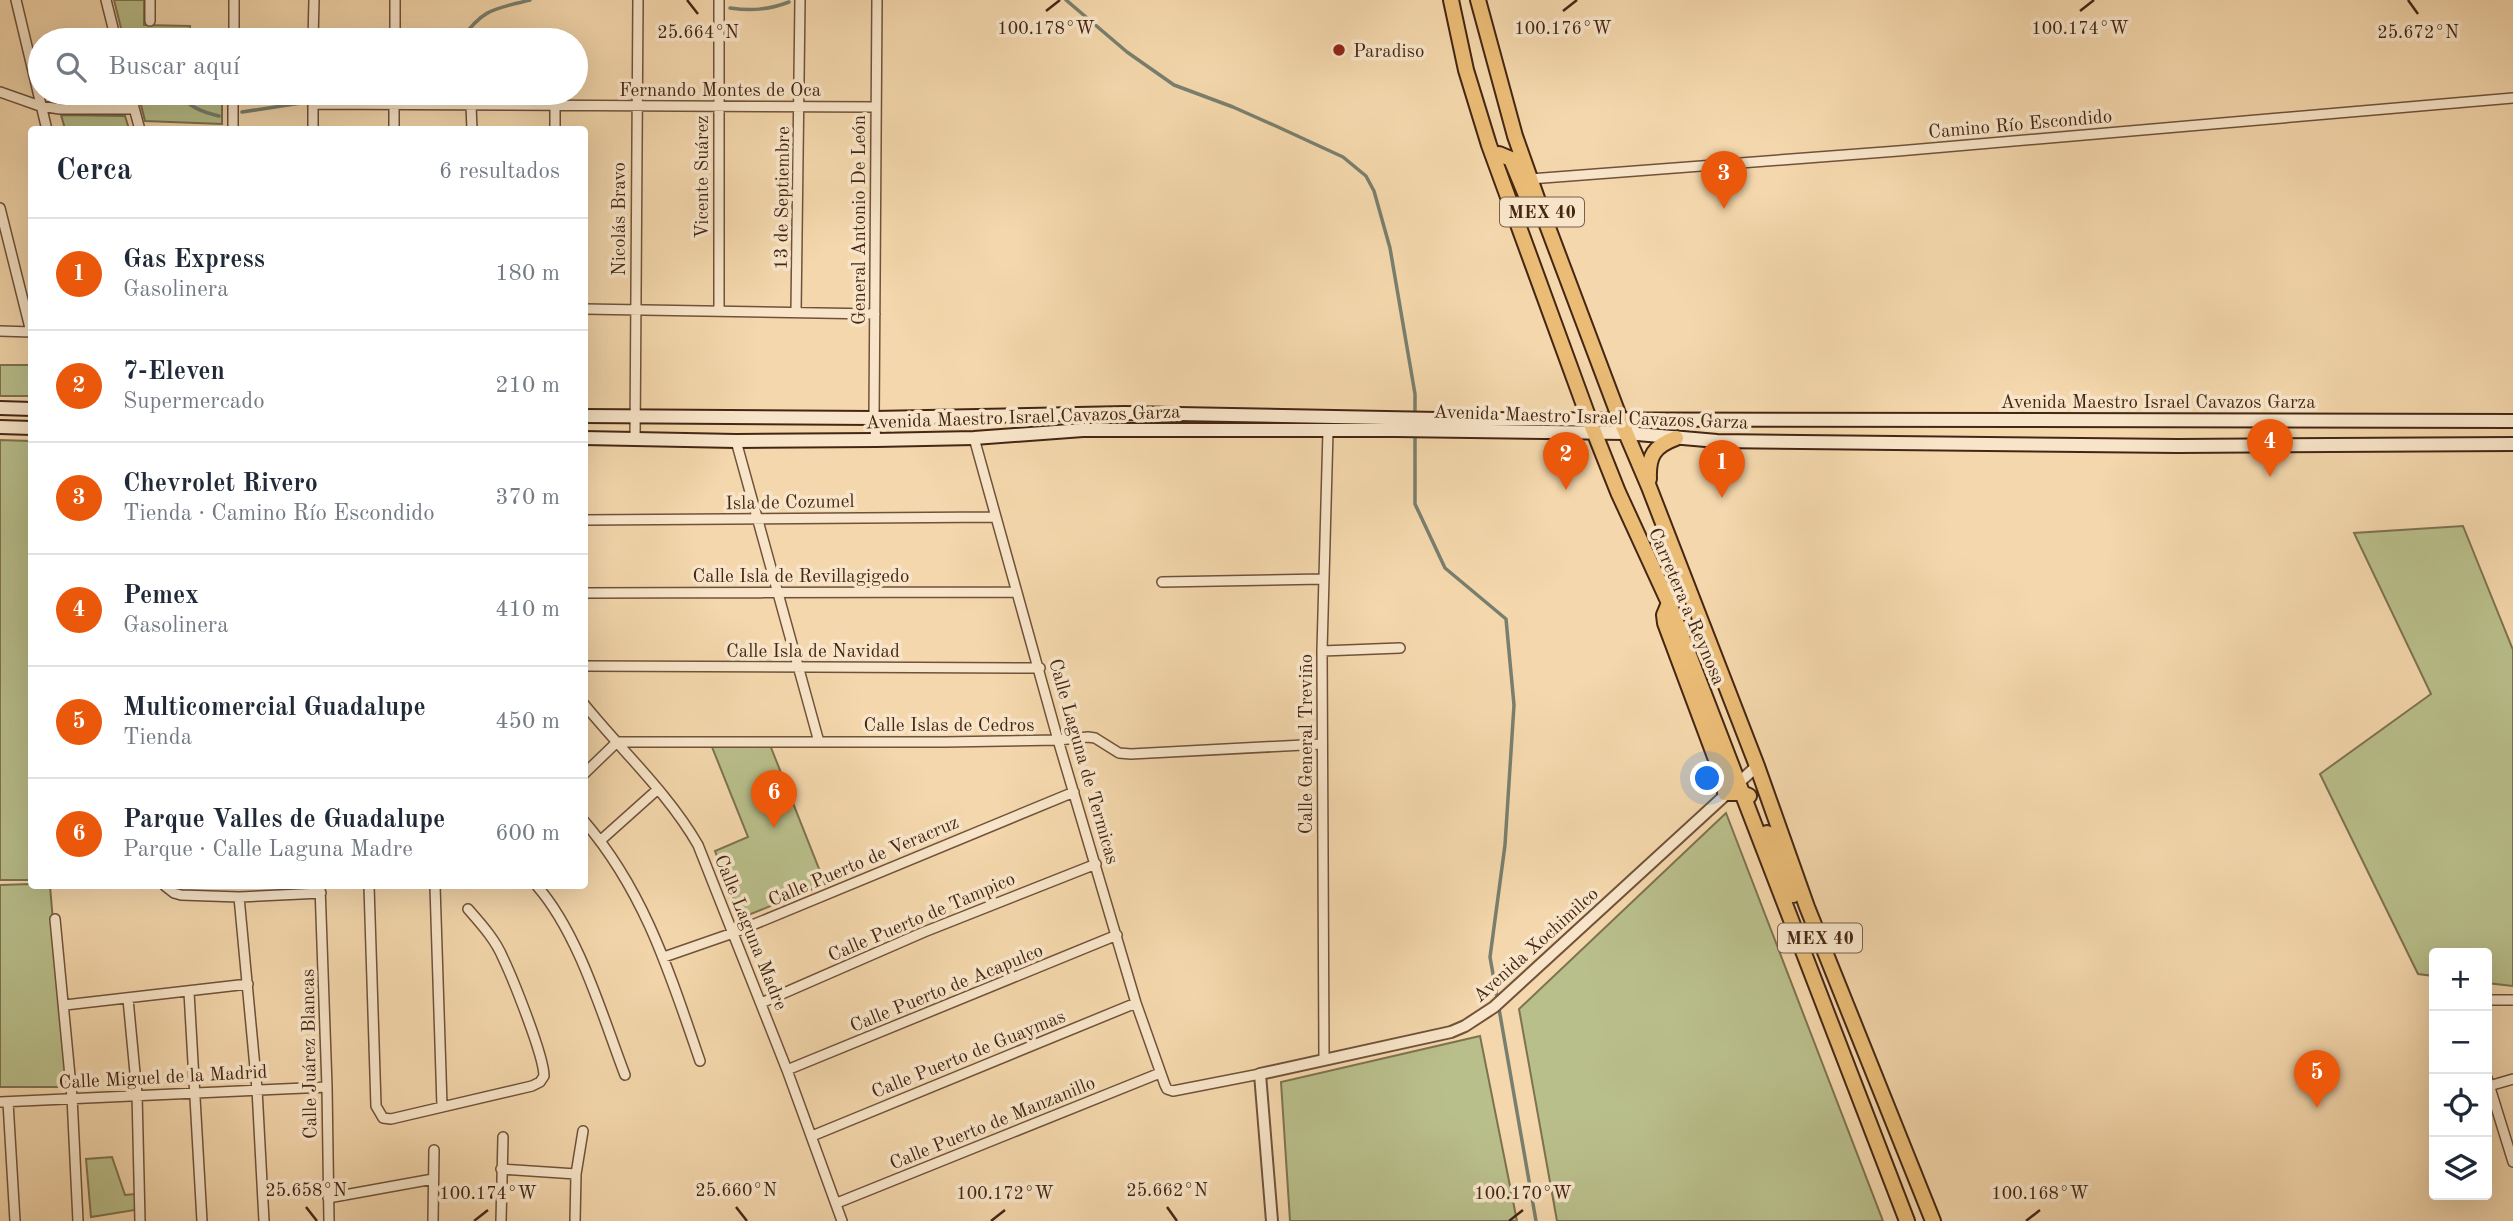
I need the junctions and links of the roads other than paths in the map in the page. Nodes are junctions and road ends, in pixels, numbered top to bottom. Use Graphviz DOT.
graph roads {
  1 [pos="16,0"];
  2 [pos="106,0"];
  3 [pos="150,0"];
  4 [pos="234,0"];
  5 [pos="314,0"];
  6 [pos="395,0"];
  7 [pos="638,0"];
  8 [pos="719,0"];
  9 [pos="800,0"];
  10 [pos="877,0"];
  11 [pos="1451,0"];
  12 [pos="1478,0"];
  13 [pos="150,21"];
  14 [pos="113,28"];
  15 [pos="234,28"];
  16 [pos="313,28"];
  17 [pos="395,28"];
  18 [pos="28,53"];
  19 [pos="0,92"];
  20 [pos="2513,98"];
  21 [pos="28,102"];
  22 [pos="37,105"];
  23 [pos="134,105"];
  24 [pos="233,105"];
  25 [pos="313,105"];
  26 [pos="394,105"];
  27 [pos="471,105"];
  28 [pos="636,105"];
  29 [pos="40,106"];
  30 [pos="555,106"];
  31 [pos="719,107"];
  32 [pos="799,107"];
  33 [pos="876,107"];
  34 [pos="135,109"];
  35 [pos="46,126"];
  36 [pos="139,126"];
  37 [pos="233,126"];
  38 [pos="313,126"];
  39 [pos="394,126"];
  40 [pos="472,126"];
  41 [pos="555,126"];
  42 [pos="1493,156"];
  43 [pos="1530,179"];
  44 [pos="0,208"];
  45 [pos="588,309"];
  46 [pos="635,310"];
  47 [pos="719,311"];
  48 [pos="796,312"];
  49 [pos="875,314"];
  50 [pos="28,320"];
  51 [pos="0,331"];
  52 [pos="28,332"];
  53 [pos="1598,360"];
  54 [pos="0,408"];
  55 [pos="28,409"];
  56 [pos="588,416"];
  57 [pos="633,417"];
  58 [pos="874,418"];
  59 [pos="1620,419"];
  60 [pos="2360,421"];
  61 [pos="2513,421"];
  62 [pos="2421,422"];
  63 [pos="1397,424"];
  64 [pos="1592,426"];
  65 [pos="0,427"];
  66 [pos="28,428"];
  67 [pos="1328,430"];
  68 [pos="1626,433"];
  69 [pos="588,438"];
  70 [pos="974,438"];
  71 [pos="1676,438"];
  72 [pos="635,439"];
  73 [pos="876,440"];
  74 [pos="736,441"];
  75 [pos="2422,444"];
  76 [pos="2513,444"];
  77 [pos="2360,445"];
  78 [pos="1649,487"];
  79 [pos="996,517"];
  80 [pos="758,519"];
  81 [pos="588,520"];
  82 [pos="1323,579"];
  83 [pos="1162,582"];
  84 [pos="778,591"];
  85 [pos="1017,592"];
  86 [pos="588,593"];
  87 [pos="1669,603"];
  88 [pos="1400,648"];
  89 [pos="1322,651"];
  90 [pos="588,666"];
  91 [pos="797,667"];
  92 [pos="1040,668"];
  93 [pos="588,709"];
  94 [pos="1058,740"];
  95 [pos="617,742"];
  96 [pos="819,742"];
  97 [pos="1322,744"];
  98 [pos="1757,766"];
  99 [pos="588,770"];
  100 [pos="1740,788"];
  101 [pos="657,789"];
  102 [pos="1074,792"];
  103 [pos="1726,793"];
  104 [pos="588,825"];
  105 [pos="601,840"];
  106 [pos="1096,864"];
  107 [pos="169,889"];
  108 [pos="369,889"];
  109 [pos="435,889"];
  110 [pos="540,889"];
  111 [pos="321,890"];
  112 [pos="239,897"];
  113 [pos="1807,907"];
  114 [pos="468,909"];
  115 [pos="55,919"];
  116 [pos="733,933"];
  117 [pos="1117,935"];
  118 [pos="664,957"];
  119 [pos="248,984"];
  120 [pos="189,992"];
  121 [pos="128,999"];
  122 [pos="2492,1000"];
  123 [pos="2513,1000"];
  124 [pos="761,1003"];
  125 [pos="1136,1003"];
  126 [pos="65,1005"];
  127 [pos="1324,1058"];
  128 [pos="700,1061"];
  129 [pos="788,1070"];
  130 [pos="1160,1073"];
  131 [pos="1260,1074"];
  132 [pos="625,1075"];
  133 [pos="2513,1079"];
  134 [pos="2492,1082"];
  135 [pos="327,1087"];
  136 [pos="257,1088"];
  137 [pos="1170,1091"];
  138 [pos="196,1093"];
  139 [pos="137,1094"];
  140 [pos="2492,1095"];
  141 [pos="72,1097"];
  142 [pos="4,1102"];
  143 [pos="442,1105"];
  144 [pos="583,1131"];
  145 [pos="812,1136"];
  146 [pos="503,1137"];
  147 [pos="434,1150"];
  148 [pos="2513,1161"];
  149 [pos="502,1169"];
  150 [pos="576,1174"];
  151 [pos="433,1179"];
  152 [pos="328,1198"];
  153 [pos="837,1203"];
  154 [pos="15,1221"];
  155 [pos="78,1221"];
  156 [pos="140,1221"];
  157 [pos="202,1221"];
  158 [pos="264,1221"];
  159 [pos="329,1221"];
  160 [pos="433,1221"];
  161 [pos="501,1221"];
  162 [pos="575,1221"];
  163 [pos="842,1221"];
  164 [pos="1272,1221"];
  165 [pos="1907,1221"];
  166 [pos="1933,1221"];
  1 -- 18 [label="street"];
  2 -- 14 [label="street"];
  3 -- 13 [label="street"];
  4 -- 15 [label="street"];
  5 -- 16 [label="street"];
  6 -- 17 [label="street"];
  7 -- 28 [label="street, Nicolás Bravo"];
  8 -- 31 [label="street, Vicente Suárez"];
  9 -- 32 [label="street, 13 de Septiembre"];
  10 -- 33 [label="street, General Antonio De León"];
  11 -- 42 [label="main road, Carretera a Reynosa / MEX 40"];
  12 -- 43 [label="main road, Carretera a Reynosa / MEX 40"];
  19 -- 21 [label="street"];
  20 -- 43 [label="street, Camino Río Escondido"];
  22 -- 29 [label="street"];
  23 -- 34 [label="street"];
  24 -- 37 [label="street"];
  25 -- 38 [label="street"];
  26 -- 39 [label="street"];
  27 -- 30 [label="street, Fernando Montes de Oca"];
  27 -- 40 [label="street"];
  28 -- 30 [label="street, Fernando Montes de Oca"];
  28 -- 31 [label="street, Fernando Montes de Oca"];
  28 -- 46 [label="street, Nicolás Bravo"];
  29 -- 34 [label="street"];
  29 -- 35 [label="street"];
  30 -- 41 [label="street"];
  31 -- 32 [label="street, Fernando Montes de Oca"];
  31 -- 47 [label="street, Vicente Suárez"];
  32 -- 33 [label="street, Fernando Montes de Oca"];
  32 -- 48 [label="street, 13 de Septiembre"];
  33 -- 49 [label="street, General Antonio De León"];
  34 -- 36 [label="street"];
  42 -- 53 [label="main road"];
  42 -- 64 [label="main road, Carretera a Reynosa / MEX 40"];
  43 -- 53 [label="main road, Carretera a Reynosa / MEX 40"];
  44 -- 50 [label="street"];
  45 -- 46 [label="street"];
  46 -- 47 [label="street"];
  46 -- 57 [label="street, Nicolás Bravo"];
  47 -- 48 [label="street"];
  48 -- 49 [label="street"];
  49 -- 58 [label="street, General Antonio De León"];
  51 -- 52 [label="street"];
  53 -- 59 [label="main road, Carretera a Reynosa / MEX 40"];
  54 -- 55 [label="main road"];
  56 -- 57 [label="main road, Avenida Maestro Israel Cavazos Garza"];
  57 -- 58 [label="main road, Avenida Maestro Israel Cavazos Garza"];
  57 -- 72 [label="street, Nicolás Bravo"];
  58 -- 63 [label="main road, Avenida Maestro Israel Cavazos Garza"];
  58 -- 73 [label="street, General Antonio De León"];
  59 -- 60 [label="main road, Avenida Maestro Israel Cavazos Garza"];
  59 -- 64 [label="main road, Avenida Maestro Israel Cavazos Garza"];
  59 -- 68 [label="main road, Carretera a Reynosa / MEX 40"];
  60 -- 62 [label="main road, Avenida Maestro Israel Cavazos Garza"];
  60 -- 77 [label="main road"];
  61 -- 62 [label="main road, Avenida Maestro Israel Cavazos Garza"];
  62 -- 75 [label="main road"];
  63 -- 64 [label="main road, Avenida Maestro Israel Cavazos Garza"];
  63 -- 67 [label="main road, Avenida Maestro Israel Cavazos Garza"];
  64 -- 68 [label="main road, Avenida Maestro Israel Cavazos Garza"];
  64 -- 87 [label="main road, Carretera a Reynosa / MEX 40"];
  65 -- 66 [label="main road"];
  67 -- 70 [label="main road, Avenida Maestro Israel Cavazos Garza"];
  67 -- 82 [label="street, Calle General Treviño"];
  68 -- 71 [label="main road, Avenida Maestro Israel Cavazos Garza"];
  68 -- 78 [label="main road, Carretera a Reynosa / MEX 40"];
  69 -- 72 [label="main road, Avenida Maestro Israel Cavazos Garza"];
  70 -- 73 [label="main road, Avenida Maestro Israel Cavazos Garza"];
  70 -- 79 [label="street, Calle Laguna de Termicas"];
  71 -- 77 [label="main road, Avenida Maestro Israel Cavazos Garza"];
  71 -- 78 [label="main road"];
  72 -- 74 [label="main road, Avenida Maestro Israel Cavazos Garza"];
  73 -- 74 [label="main road, Avenida Maestro Israel Cavazos Garza"];
  74 -- 80 [label="street"];
  75 -- 76 [label="main road, Avenida Maestro Israel Cavazos Garza"];
  75 -- 77 [label="main road, Avenida Maestro Israel Cavazos Garza"];
  78 -- 98 [label="main road, Carretera a Reynosa / MEX 40"];
  79 -- 80 [label="street, Isla de Cozumel"];
  79 -- 85 [label="street, Calle Laguna de Termicas"];
  80 -- 81 [label="street, Isla de Cozumel"];
  80 -- 84 [label="street"];
  82 -- 83 [label="street"];
  82 -- 89 [label="street, Calle General Treviño"];
  84 -- 85 [label="street, Calle Isla de Revillagigedo"];
  84 -- 86 [label="street, Calle Isla de Revillagigedo"];
  84 -- 91 [label="street"];
  85 -- 92 [label="street, Calle Laguna de Termicas"];
  87 -- 100 [label="main road, Carretera a Reynosa / MEX 40"];
  87 -- 103 [label="main road"];
  88 -- 89 [label="street"];
  89 -- 97 [label="street, Calle General Treviño"];
  90 -- 91 [label="street, Calle Isla de Navidad"];
  91 -- 92 [label="street, Calle Isla de Navidad"];
  91 -- 96 [label="street"];
  92 -- 94 [label="street, Calle Laguna de Termicas"];
  93 -- 95 [label="street, Calle Laguna Madre"];
  94 -- 96 [label="street, Calle Islas de Cedros"];
  94 -- 97 [label="street, Calle Islas de Cedros"];
  94 -- 102 [label="street, Calle Laguna de Termicas"];
  95 -- 96 [label="street, Calle Islas de Cedros"];
  95 -- 99 [label="street"];
  95 -- 101 [label="street, Calle Laguna Madre"];
  97 -- 127 [label="street, Calle General Treviño"];
  98 -- 100 [label="street"];
  98 -- 113 [label="main road, Carretera a Reynosa / MEX 40"];
  100 -- 103 [label="main road"];
  100 -- 113 [label="main road"];
  100 -- 165 [label="main road, Carretera a Reynosa / MEX 40"];
  101 -- 105 [label="street"];
  101 -- 116 [label="street, Calle Laguna Madre"];
  102 -- 106 [label="street, Calle Laguna de Termicas"];
  102 -- 116 [label="street, Calle Puerto de Veracruz"];
  103 -- 127 [label="street, Avenida Xochimilco"];
  104 -- 105 [label="street"];
  105 -- 118 [label="street"];
  106 -- 117 [label="street, Calle Laguna de Termicas"];
  106 -- 124 [label="street, Calle Puerto de Tampico"];
  107 -- 112 [label="street"];
  108 -- 143 [label="street"];
  109 -- 143 [label="street"];
  110 -- 132 [label="street"];
  111 -- 112 [label="street"];
  111 -- 135 [label="street, Calle Juárez Blancas"];
  112 -- 119 [label="street"];
  113 -- 166 [label="main road, Carretera a Reynosa / MEX 40"];
  114 -- 143 [label="street"];
  115 -- 126 [label="street"];
  116 -- 118 [label="street, Calle Puerto de Veracruz"];
  116 -- 124 [label="street, Calle Laguna Madre"];
  117 -- 125 [label="street, Calle Laguna de Termicas"];
  117 -- 129 [label="street, Calle Puerto de Acapulco"];
  118 -- 128 [label="street"];
  119 -- 120 [label="street"];
  119 -- 136 [label="street"];
  120 -- 121 [label="street"];
  120 -- 138 [label="street"];
  121 -- 126 [label="street"];
  121 -- 139 [label="street"];
  122 -- 123 [label="street"];
  124 -- 129 [label="street, Calle Laguna Madre"];
  125 -- 130 [label="street, Calle Laguna de Termicas"];
  125 -- 145 [label="street, Calle Puerto de Guaymas"];
  126 -- 141 [label="street"];
  127 -- 131 [label="street, Avenida Xochimilco"];
  129 -- 145 [label="street, Calle Laguna Madre"];
  130 -- 137 [label="street, Calle Laguna de Termicas"];
  130 -- 153 [label="street, Calle Puerto de Manzanillo"];
  131 -- 137 [label="street, Avenida Xochimilco"];
  131 -- 164 [label="street"];
  133 -- 134 [label="street"];
  135 -- 136 [label="street, Calle Miguel de la Madrid"];
  135 -- 152 [label="street, Calle Juárez Blancas"];
  136 -- 138 [label="street, Calle Miguel de la Madrid"];
  136 -- 158 [label="street"];
  138 -- 139 [label="street, Calle Miguel de la Madrid"];
  138 -- 157 [label="street"];
  139 -- 141 [label="street, Calle Miguel de la Madrid"];
  139 -- 156 [label="street"];
  140 -- 148 [label="street"];
  141 -- 142 [label="street, Calle Miguel de la Madrid"];
  141 -- 155 [label="street"];
  142 -- 154 [label="street"];
  144 -- 150 [label="street"];
  145 -- 153 [label="street, Calle Laguna Madre"];
  146 -- 149 [label="street"];
  147 -- 151 [label="street"];
  149 -- 150 [label="street"];
  149 -- 161 [label="street"];
  150 -- 162 [label="street"];
  151 -- 152 [label="street"];
  151 -- 160 [label="street"];
  152 -- 159 [label="street, Calle Juárez Blancas"];
  153 -- 163 [label="street, Calle Laguna Madre"];
}
